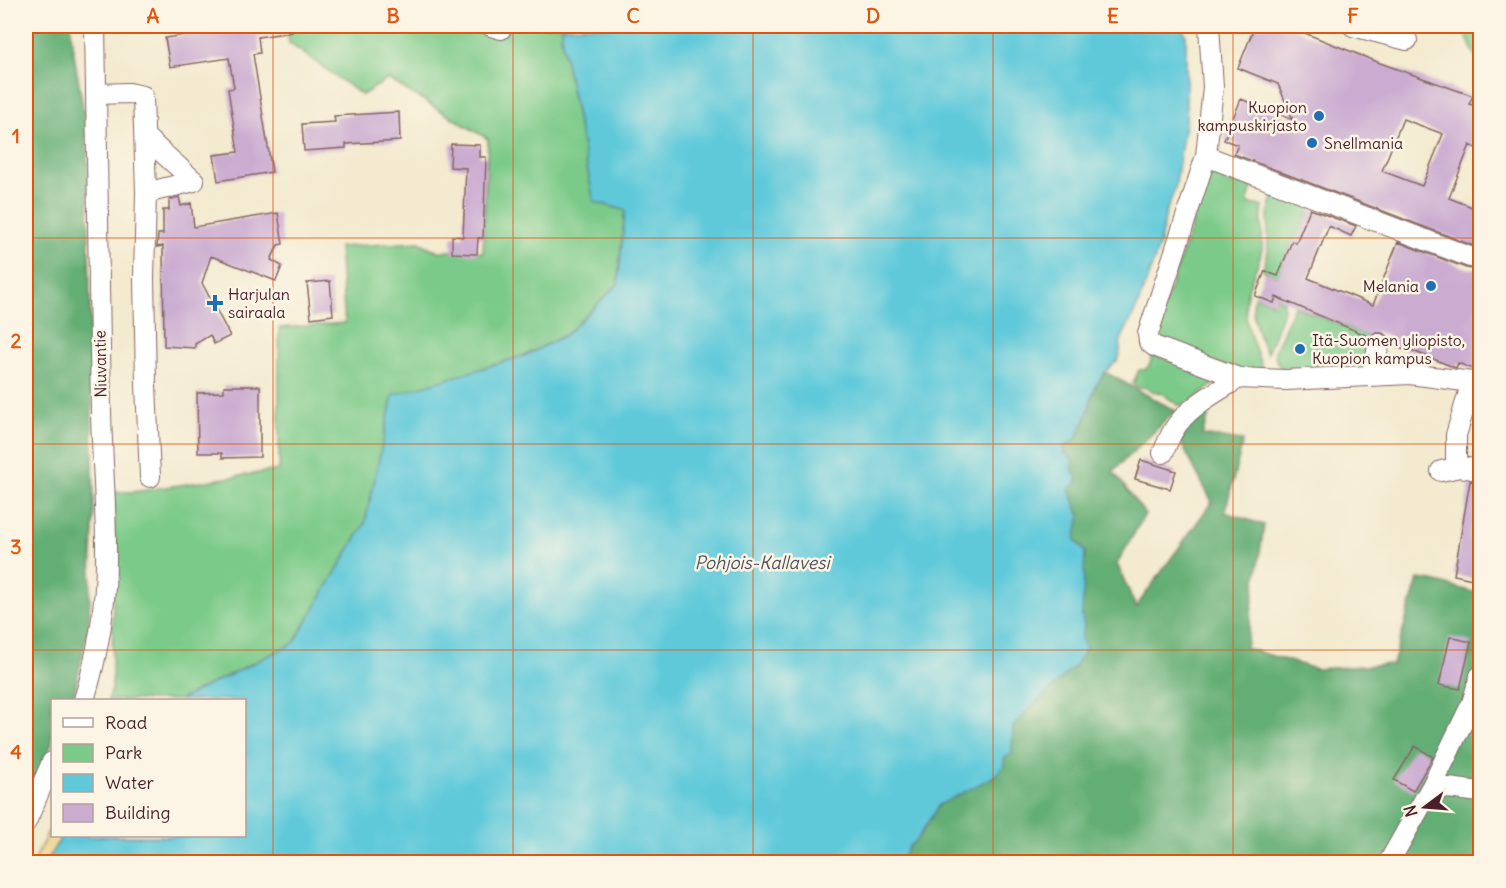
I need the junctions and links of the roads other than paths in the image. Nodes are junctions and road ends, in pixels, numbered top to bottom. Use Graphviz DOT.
graph roads {
  1 [pos="95,26"];
  2 [pos="1209,26"];
  3 [pos="1353,26"];
  4 [pos="1407,40"];
  5 [pos="96,94"];
  6 [pos="145,137"];
  7 [pos="1206,156"];
  8 [pos="146,193"];
  9 [pos="1470,257"];
  10 [pos="1379,344"];
  11 [pos="1371,376"];
  12 [pos="1239,378"];
  13 [pos="1163,453"];
  14 [pos="1480,470"];
  15 [pos="150,477"];
  16 [pos="1480,676"];
  17 [pos="84,699"];
  18 [pos="51,764"];
  19 [pos="1432,786"];
  20 [pos="1480,792"];
  21 [pos="26,822"];
  22 [pos="1389,862"];
  1 -- 5 [label="street, Niuvantie"];
  2 -- 7 [label="street"];
  3 -- 4 [label="street"];
  5 -- 6 [label="street"];
  5 -- 17 [label="street, Niuvantie"];
  6 -- 8 [label="street"];
  6 -- 8 [label="street"];
  7 -- 9 [label="street"];
  7 -- 12 [label="street"];
  8 -- 15 [label="street"];
  10 -- 11 [label="street"];
  11 -- 12 [label="street"];
  11 -- 14 [label="street"];
  12 -- 13 [label="street"];
  16 -- 19 [label="street"];
  18 -- 21 [label="street"];
  19 -- 20 [label="street"];
  19 -- 22 [label="street"];
}
